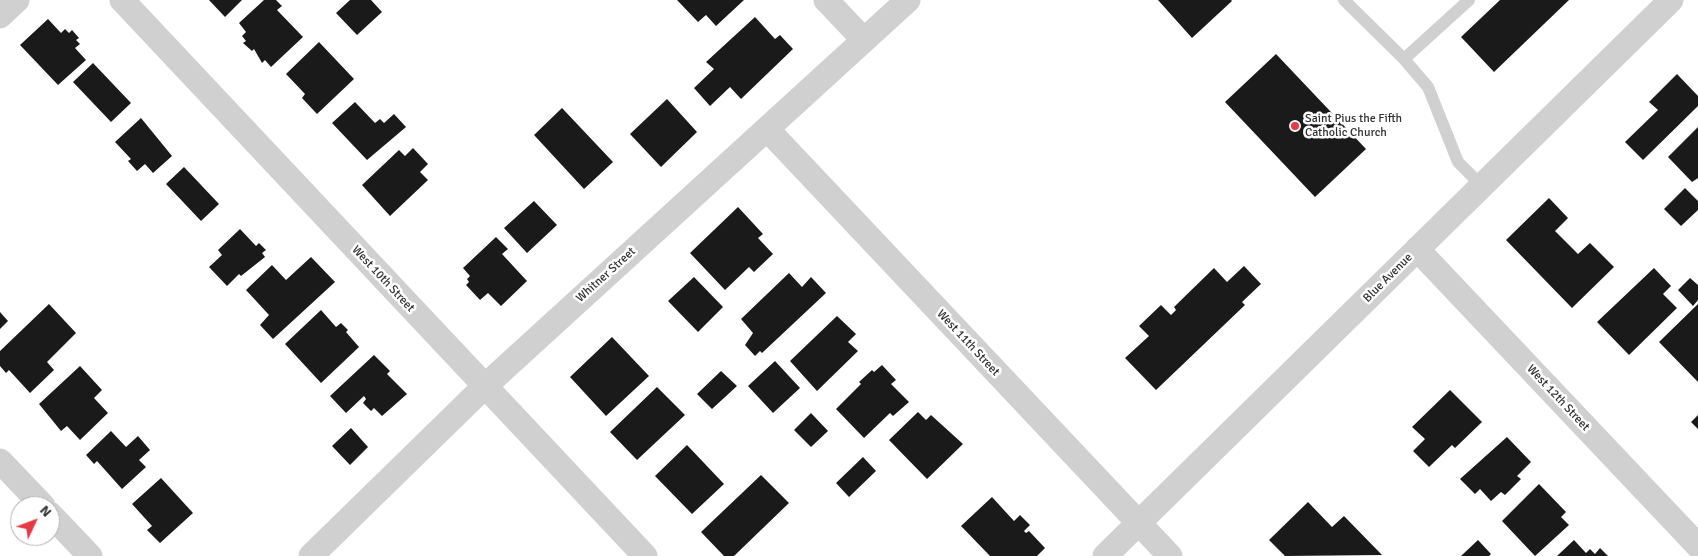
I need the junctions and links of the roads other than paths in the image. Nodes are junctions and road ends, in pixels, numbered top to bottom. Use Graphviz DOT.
graph roads {
  1 [pos="16,0"];
  2 [pos="122,0"];
  3 [pos="826,0"];
  4 [pos="908,0"];
  5 [pos="1344,0"];
  6 [pos="1469,0"];
  7 [pos="1671,0"];
  8 [pos="0,16"];
  9 [pos="863,39"];
  10 [pos="1404,59"];
  11 [pos="767,129"];
  12 [pos="1482,186"];
  13 [pos="1417,249"];
  14 [pos="484,387"];
  15 [pos="0,461"];
  16 [pos="33,496"];
  17 [pos="1139,523"];
  18 [pos="60,524"];
  19 [pos="1698,546"];
  20 [pos="90,556"];
  21 [pos="311,556"];
  22 [pos="645,556"];
  23 [pos="1105,556"];
  24 [pos="1170,556"];
  1 -- 8 [label="street"];
  2 -- 14 [label="street, West 10th Street"];
  3 -- 9 [label="street"];
  4 -- 9 [label="street, Whitner Street"];
  5 -- 10 [label="lane"];
  6 -- 10 [label="lane"];
  7 -- 12 [label="street, Blue Avenue"];
  9 -- 11 [label="street, Whitner Street"];
  10 -- 12 [label="lane"];
  11 -- 14 [label="street, Whitner Street"];
  11 -- 17 [label="street, West 11th Street"];
  12 -- 13 [label="street, Blue Avenue"];
  13 -- 17 [label="street, Blue Avenue"];
  13 -- 19 [label="street, West 12th Street"];
  14 -- 21 [label="street, Whitner Street"];
  14 -- 22 [label="street, West 10th Street"];
  15 -- 16 [label="street"];
  17 -- 23 [label="street, Blue Avenue"];
  17 -- 24 [label="street, West 11th Street"];
  18 -- 20 [label="street"];
}
